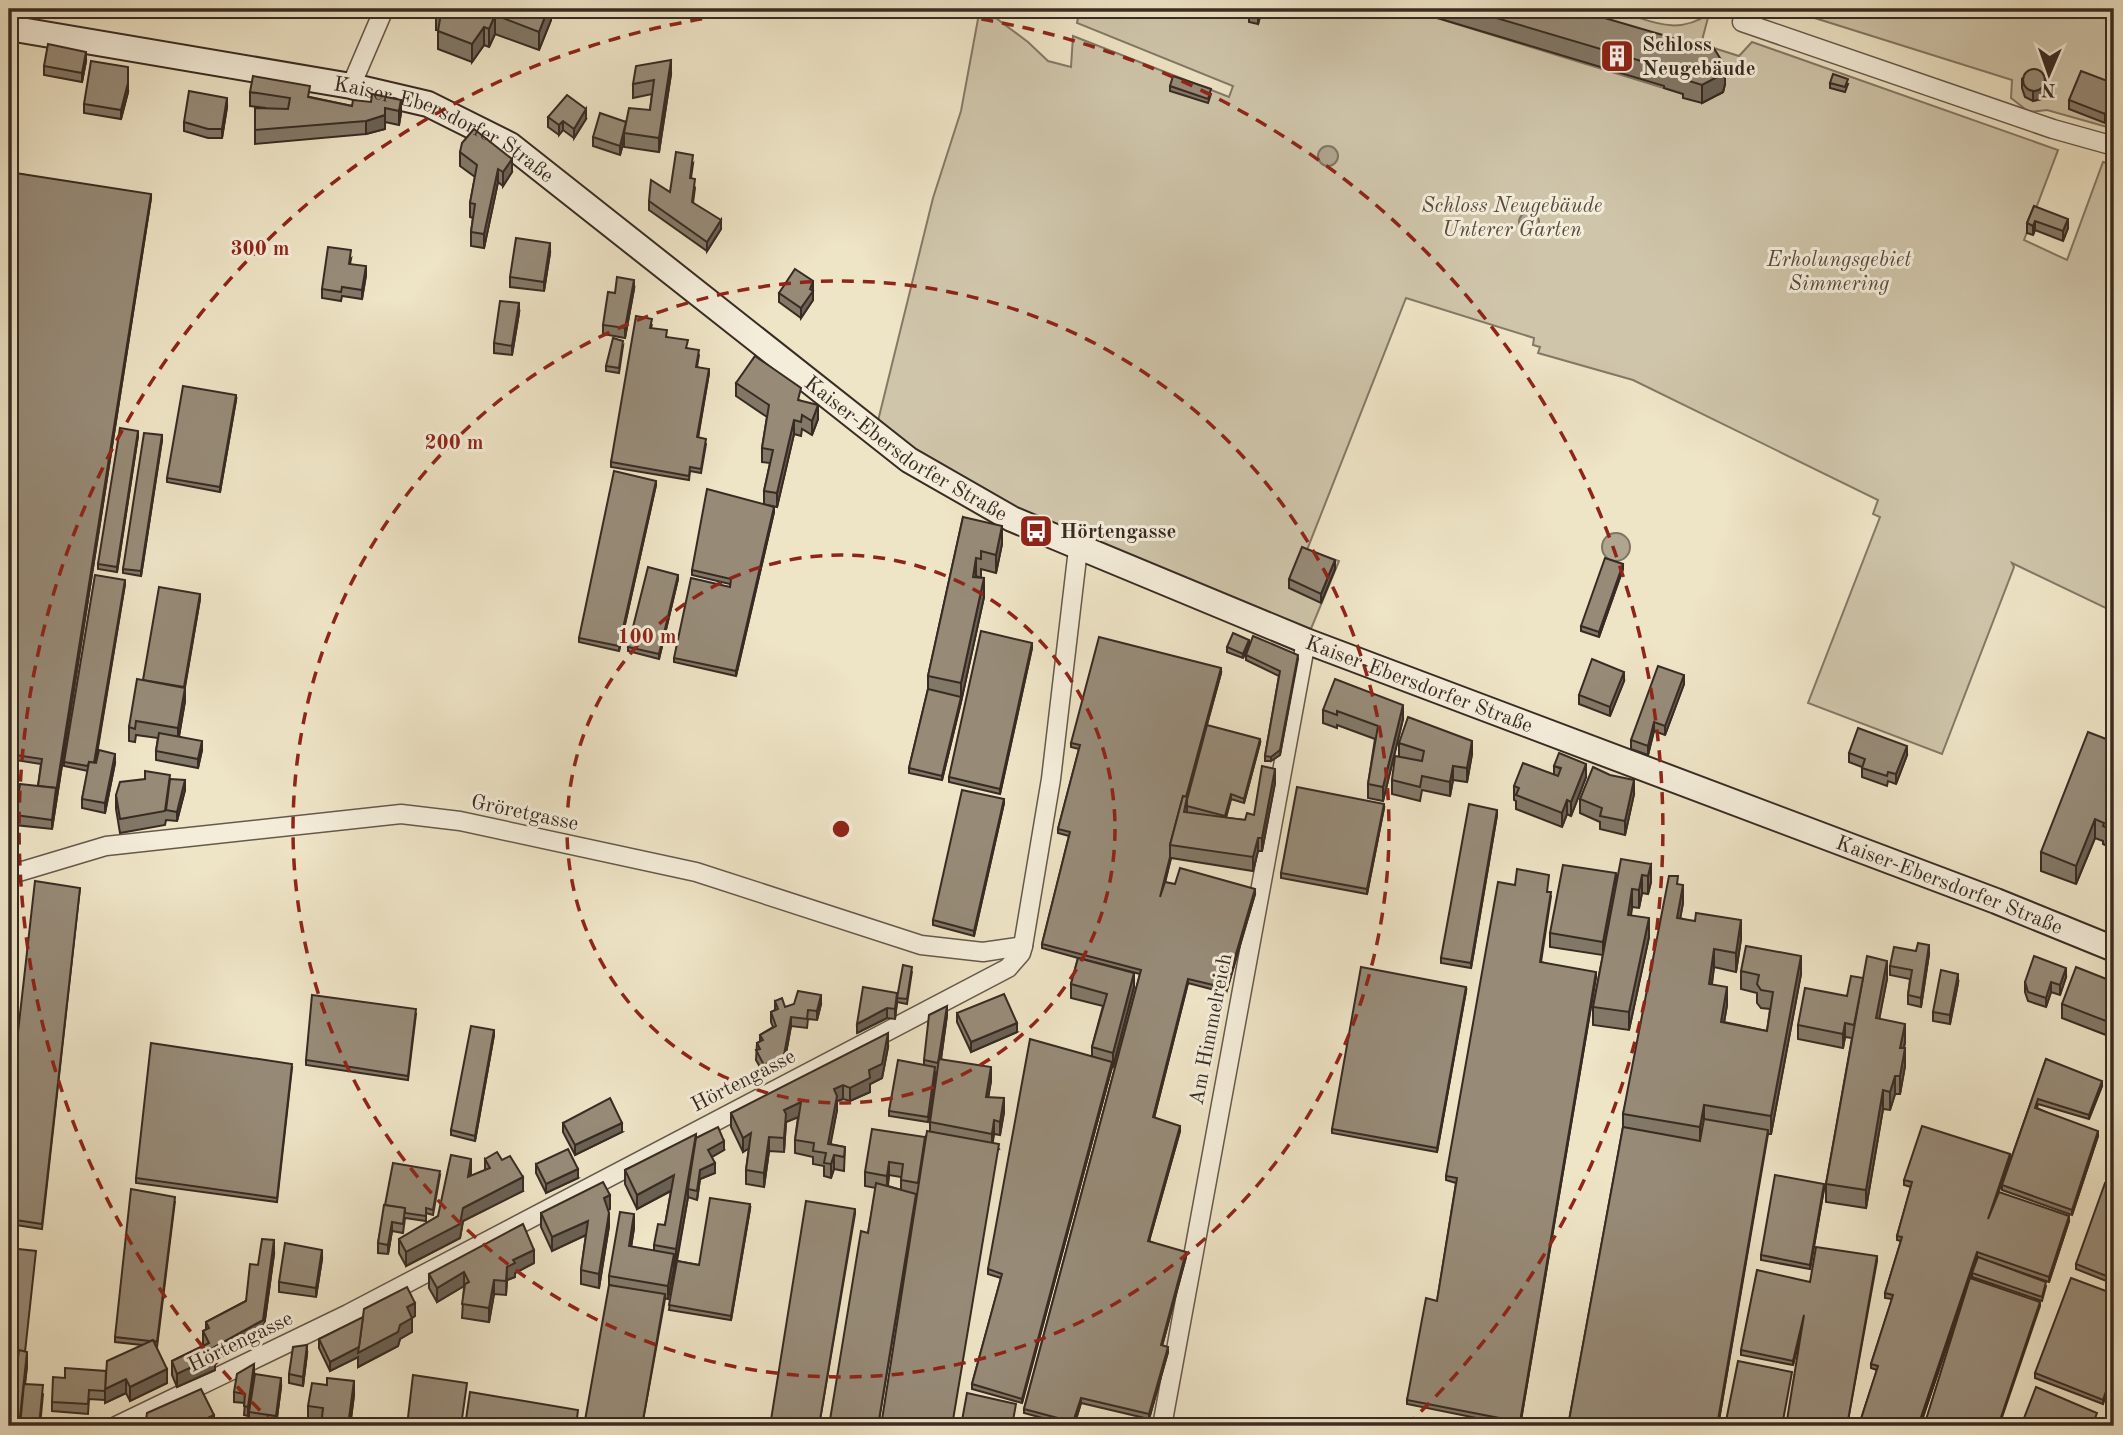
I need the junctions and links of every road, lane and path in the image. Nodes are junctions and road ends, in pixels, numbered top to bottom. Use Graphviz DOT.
graph roads {
  1 [pos="384,9"];
  2 [pos="1742,22"];
  3 [pos="9,28"];
  4 [pos="351,86"];
  5 [pos="2114,146"];
  6 [pos="1078,549"];
  7 [pos="1306,641"];
  8 [pos="9,875"];
  9 [pos="1023,946"];
  10 [pos="2114,949"];
  11 [pos="116,1426"];
  12 [pos="1162,1426"];
  1 -- 4 [label="street"];
  2 -- 5 [label="street"];
  3 -- 4 [label="main road, Kaiser-Ebersdorfer Straße"];
  4 -- 6 [label="main road, Kaiser-Ebersdorfer Straße"];
  6 -- 7 [label="main road, Kaiser-Ebersdorfer Straße"];
  6 -- 9 [label="street"];
  7 -- 10 [label="main road, Kaiser-Ebersdorfer Straße"];
  7 -- 12 [label="street, Am Himmelreich"];
  8 -- 9 [label="street, Gröretgasse"];
  9 -- 11 [label="street, Hörtengasse"];
}
